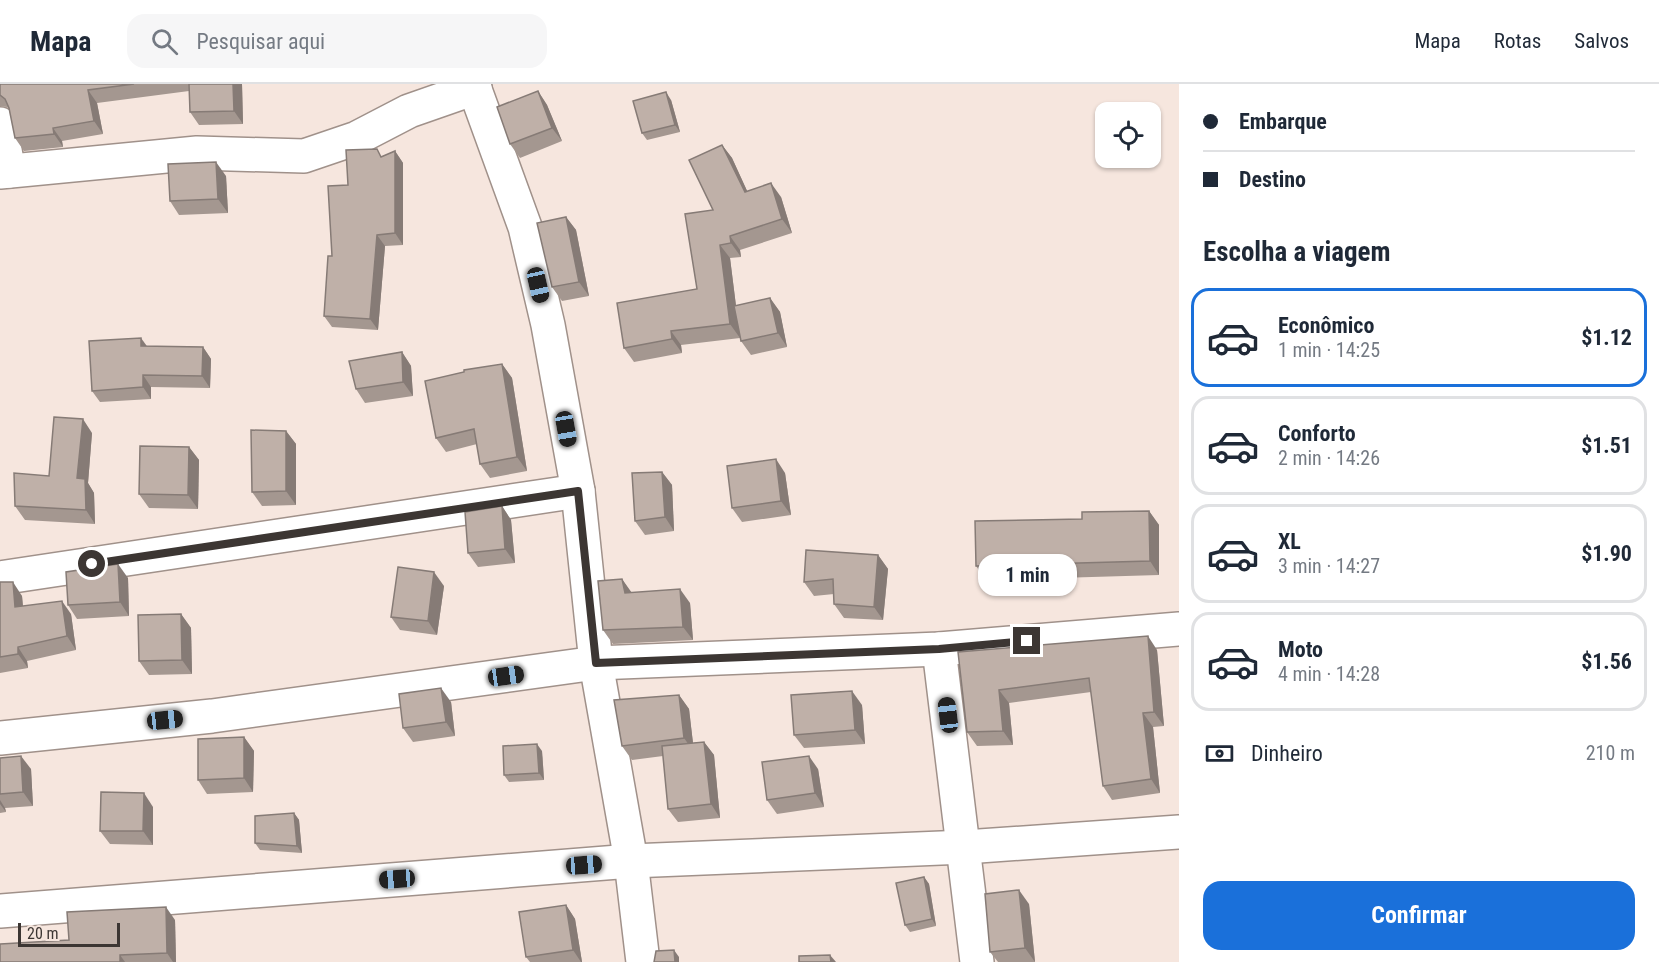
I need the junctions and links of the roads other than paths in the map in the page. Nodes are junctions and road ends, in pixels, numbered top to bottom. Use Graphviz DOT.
graph roads {
  1 [pos="474,86"];
  2 [pos="0,124"];
  3 [pos="4,171"];
  4 [pos="578,491"];
  5 [pos="0,578"];
  6 [pos="1179,629"];
  7 [pos="939,649"];
  8 [pos="596,663"];
  9 [pos="0,738"];
  10 [pos="1179,832"];
  11 [pos="965,847"];
  12 [pos="631,861"];
  13 [pos="0,911"];
  14 [pos="643,962"];
  15 [pos="977,962"];
  1 -- 3 [label="street"];
  1 -- 4 [label="street"];
  2 -- 3 [label="street"];
  4 -- 5 [label="street"];
  4 -- 8 [label="street"];
  6 -- 7 [label="street"];
  7 -- 8 [label="street"];
  7 -- 11 [label="street"];
  8 -- 9 [label="street"];
  8 -- 12 [label="street"];
  10 -- 11 [label="street"];
  11 -- 12 [label="street"];
  11 -- 15 [label="street"];
  12 -- 13 [label="street"];
  12 -- 14 [label="street"];
}
